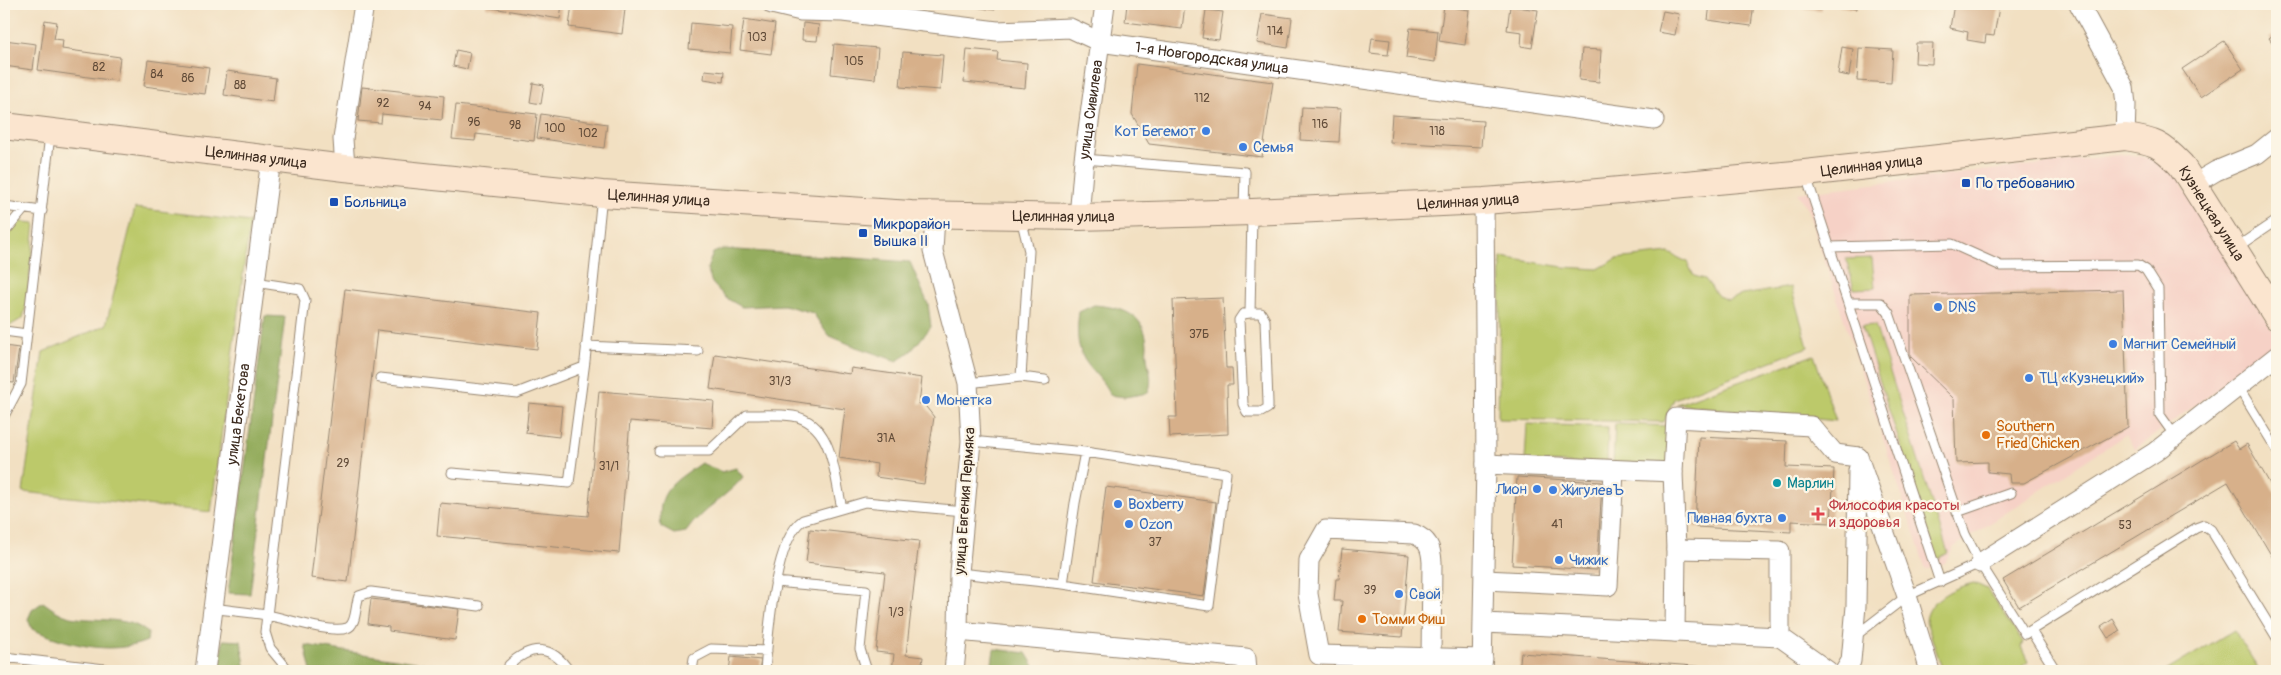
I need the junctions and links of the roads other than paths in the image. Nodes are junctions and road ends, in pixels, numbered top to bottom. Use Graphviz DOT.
graph roads {
  1 [pos="364,4"];
  2 [pos="772,4"];
  3 [pos="1105,4"];
  4 [pos="2079,4"];
  5 [pos="1100,42"];
  6 [pos="1654,120"];
  7 [pos="4,126"];
  8 [pos="50,133"];
  9 [pos="2125,138"];
  10 [pos="2277,138"];
  11 [pos="271,158"];
  12 [pos="1084,159"];
  13 [pos="345,168"];
  14 [pos="1805,173"];
  15 [pos="2194,184"];
  16 [pos="602,194"];
  17 [pos="1484,201"];
  18 [pos="4,206"];
  19 [pos="24,209"];
  20 [pos="42,211"];
  21 [pos="1248,212"];
  22 [pos="934,215"];
  23 [pos="1020,216"];
  24 [pos="1079,217"];
  25 [pos="2277,220"];
  26 [pos="4,233"];
  27 [pos="1830,247"];
  28 [pos="2234,249"];
  29 [pos="256,282"];
  30 [pos="1848,303"];
  31 [pos="1250,313"];
  32 [pos="2277,316"];
  33 [pos="4,331"];
  34 [pos="28,334"];
  35 [pos="586,346"];
  36 [pos="698,351"];
  37 [pos="2277,356"];
  38 [pos="584,367"];
  39 [pos="1021,377"];
  40 [pos="380,378"];
  41 [pos="1045,380"];
  42 [pos="968,383"];
  43 [pos="2239,388"];
  44 [pos="4,416"];
  45 [pos="2175,436"];
  46 [pos="971,441"];
  47 [pos="2277,450"];
  48 [pos="659,451"];
  49 [pos="1085,452"];
  50 [pos="1858,457"];
  51 [pos="1486,464"];
  52 [pos="1614,471"];
  53 [pos="1673,472"];
  54 [pos="452,473"];
  55 [pos="2012,493"];
  56 [pos="842,508"];
  57 [pos="964,511"];
  58 [pos="1958,512"];
  59 [pos="1676,549"];
  60 [pos="1980,563"];
  61 [pos="960,573"];
  62 [pos="1485,580"];
  63 [pos="775,582"];
  64 [pos="1940,582"];
  65 [pos="1063,584"];
  66 [pos="1907,596"];
  67 [pos="479,606"];
  68 [pos="213,608"];
  69 [pos="267,615"];
  70 [pos="1484,623"];
  71 [pos="958,631"];
  72 [pos="2031,631"];
  73 [pos="1675,632"];
  74 [pos="1780,637"];
  75 [pos="1853,638"];
  76 [pos="2277,638"];
  77 [pos="767,652"];
  78 [pos="5,658"];
  79 [pos="1431,665"];
  80 [pos="1482,665"];
  81 [pos="5,671"];
  82 [pos="121,671"];
  83 [pos="205,671"];
  84 [pos="289,671"];
  85 [pos="509,671"];
  86 [pos="569,671"];
  87 [pos="692,671"];
  88 [pos="765,671"];
  89 [pos="867,671"];
  90 [pos="954,671"];
  91 [pos="1246,671"];
  92 [pos="1828,671"];
  93 [pos="1845,671"];
  94 [pos="1930,671"];
  95 [pos="2056,671"];
  1 -- 13 [label="street"];
  2 -- 5 [label="street, 1-я Новгородская улица"];
  3 -- 5 [label="street, улица Сивилева"];
  4 -- 9 [label="street"];
  5 -- 6 [label="street, 1-я Новгородская улица"];
  5 -- 12 [label="street, улица Сивилева"];
  7 -- 8 [label="main road, Целинная улица"];
  8 -- 11 [label="main road, Целинная улица"];
  8 -- 20 [label="lane"];
  9 -- 14 [label="main road, Целинная улица"];
  9 -- 15 [label="main road, Кузнецкая улица"];
  10 -- 15 [label="street"];
  11 -- 13 [label="main road, Целинная улица"];
  11 -- 29 [label="street, улица Бекетова"];
  12 -- 21 [label="lane"];
  12 -- 24 [label="street, улица Сивилева"];
  13 -- 16 [label="main road, Целинная улица"];
  14 -- 17 [label="main road, Целинная улица"];
  14 -- 27 [label="lane"];
  15 -- 28 [label="main road, Кузнецкая улица"];
  16 -- 22 [label="main road, Целинная улица"];
  16 -- 35 [label="lane"];
  17 -- 21 [label="main road, Целинная улица"];
  17 -- 51 [label="street"];
  18 -- 19 [label="lane"];
  19 -- 20 [label="lane"];
  19 -- 26 [label="lane"];
  20 -- 34 [label="lane"];
  21 -- 24 [label="main road, Целинная улица"];
  21 -- 31 [label="lane"];
  22 -- 23 [label="main road, Целинная улица"];
  22 -- 42 [label="street, улица Евгения Пермяка"];
  23 -- 24 [label="main road, Целинная улица"];
  23 -- 39 [label="lane"];
  25 -- 28 [label="lane"];
  27 -- 30 [label="lane"];
  27 -- 45 [label="lane"];
  28 -- 32 [label="main road, Кузнецкая улица"];
  29 -- 68 [label="street, улица Бекетова"];
  29 -- 69 [label="lane"];
  30 -- 58 [label="lane"];
  30 -- 64 [label="lane"];
  31 -- 31 [label="lane"];
  33 -- 34 [label="lane"];
  34 -- 44 [label="lane"];
  35 -- 36 [label="lane"];
  35 -- 38 [label="lane"];
  37 -- 43 [label="street"];
  38 -- 40 [label="lane"];
  38 -- 54 [label="lane"];
  39 -- 41 [label="lane"];
  39 -- 42 [label="lane"];
  42 -- 46 [label="street, улица Евгения Пермяка"];
  43 -- 45 [label="street"];
  43 -- 47 [label="lane"];
  45 -- 60 [label="street"];
  46 -- 49 [label="lane"];
  46 -- 57 [label="street, улица Евгения Пермяка"];
  48 -- 56 [label="lane"];
  49 -- 65 [label="lane"];
  49 -- 65 [label="lane"];
  50 -- 53 [label="street"];
  50 -- 66 [label="street"];
  50 -- 75 [label="street"];
  51 -- 52 [label="street"];
  51 -- 62 [label="street"];
  52 -- 53 [label="street"];
  52 -- 62 [label="street"];
  53 -- 59 [label="street"];
  55 -- 58 [label="lane"];
  56 -- 57 [label="lane"];
  56 -- 63 [label="lane"];
  57 -- 61 [label="street, улица Евгения Пермяка"];
  58 -- 60 [label="lane"];
  59 -- 73 [label="street"];
  59 -- 74 [label="street"];
  60 -- 64 [label="lane"];
  60 -- 72 [label="lane"];
  61 -- 65 [label="lane"];
  61 -- 71 [label="street, улица Евгения Пермяка"];
  62 -- 70 [label="street"];
  63 -- 77 [label="lane"];
  63 -- 89 [label="lane"];
  64 -- 66 [label="lane"];
  66 -- 75 [label="lane"];
  66 -- 94 [label="street"];
  67 -- 69 [label="lane"];
  68 -- 69 [label="lane"];
  68 -- 83 [label="street, улица Бекетова"];
  69 -- 84 [label="lane"];
  70 -- 73 [label="street"];
  70 -- 80 [label="street"];
  71 -- 90 [label="street, улица Евгения Пермяка"];
  71 -- 91 [label="street"];
  72 -- 76 [label="lane"];
  72 -- 95 [label="lane"];
  73 -- 74 [label="street"];
  74 -- 92 [label="street"];
  75 -- 93 [label="street"];
  77 -- 87 [label="lane"];
  77 -- 88 [label="lane"];
  78 -- 81 [label="lane"];
  78 -- 82 [label="lane"];
  79 -- 79 [label="street"];
  79 -- 80 [label="street"];
  85 -- 86 [label="lane"];
}
